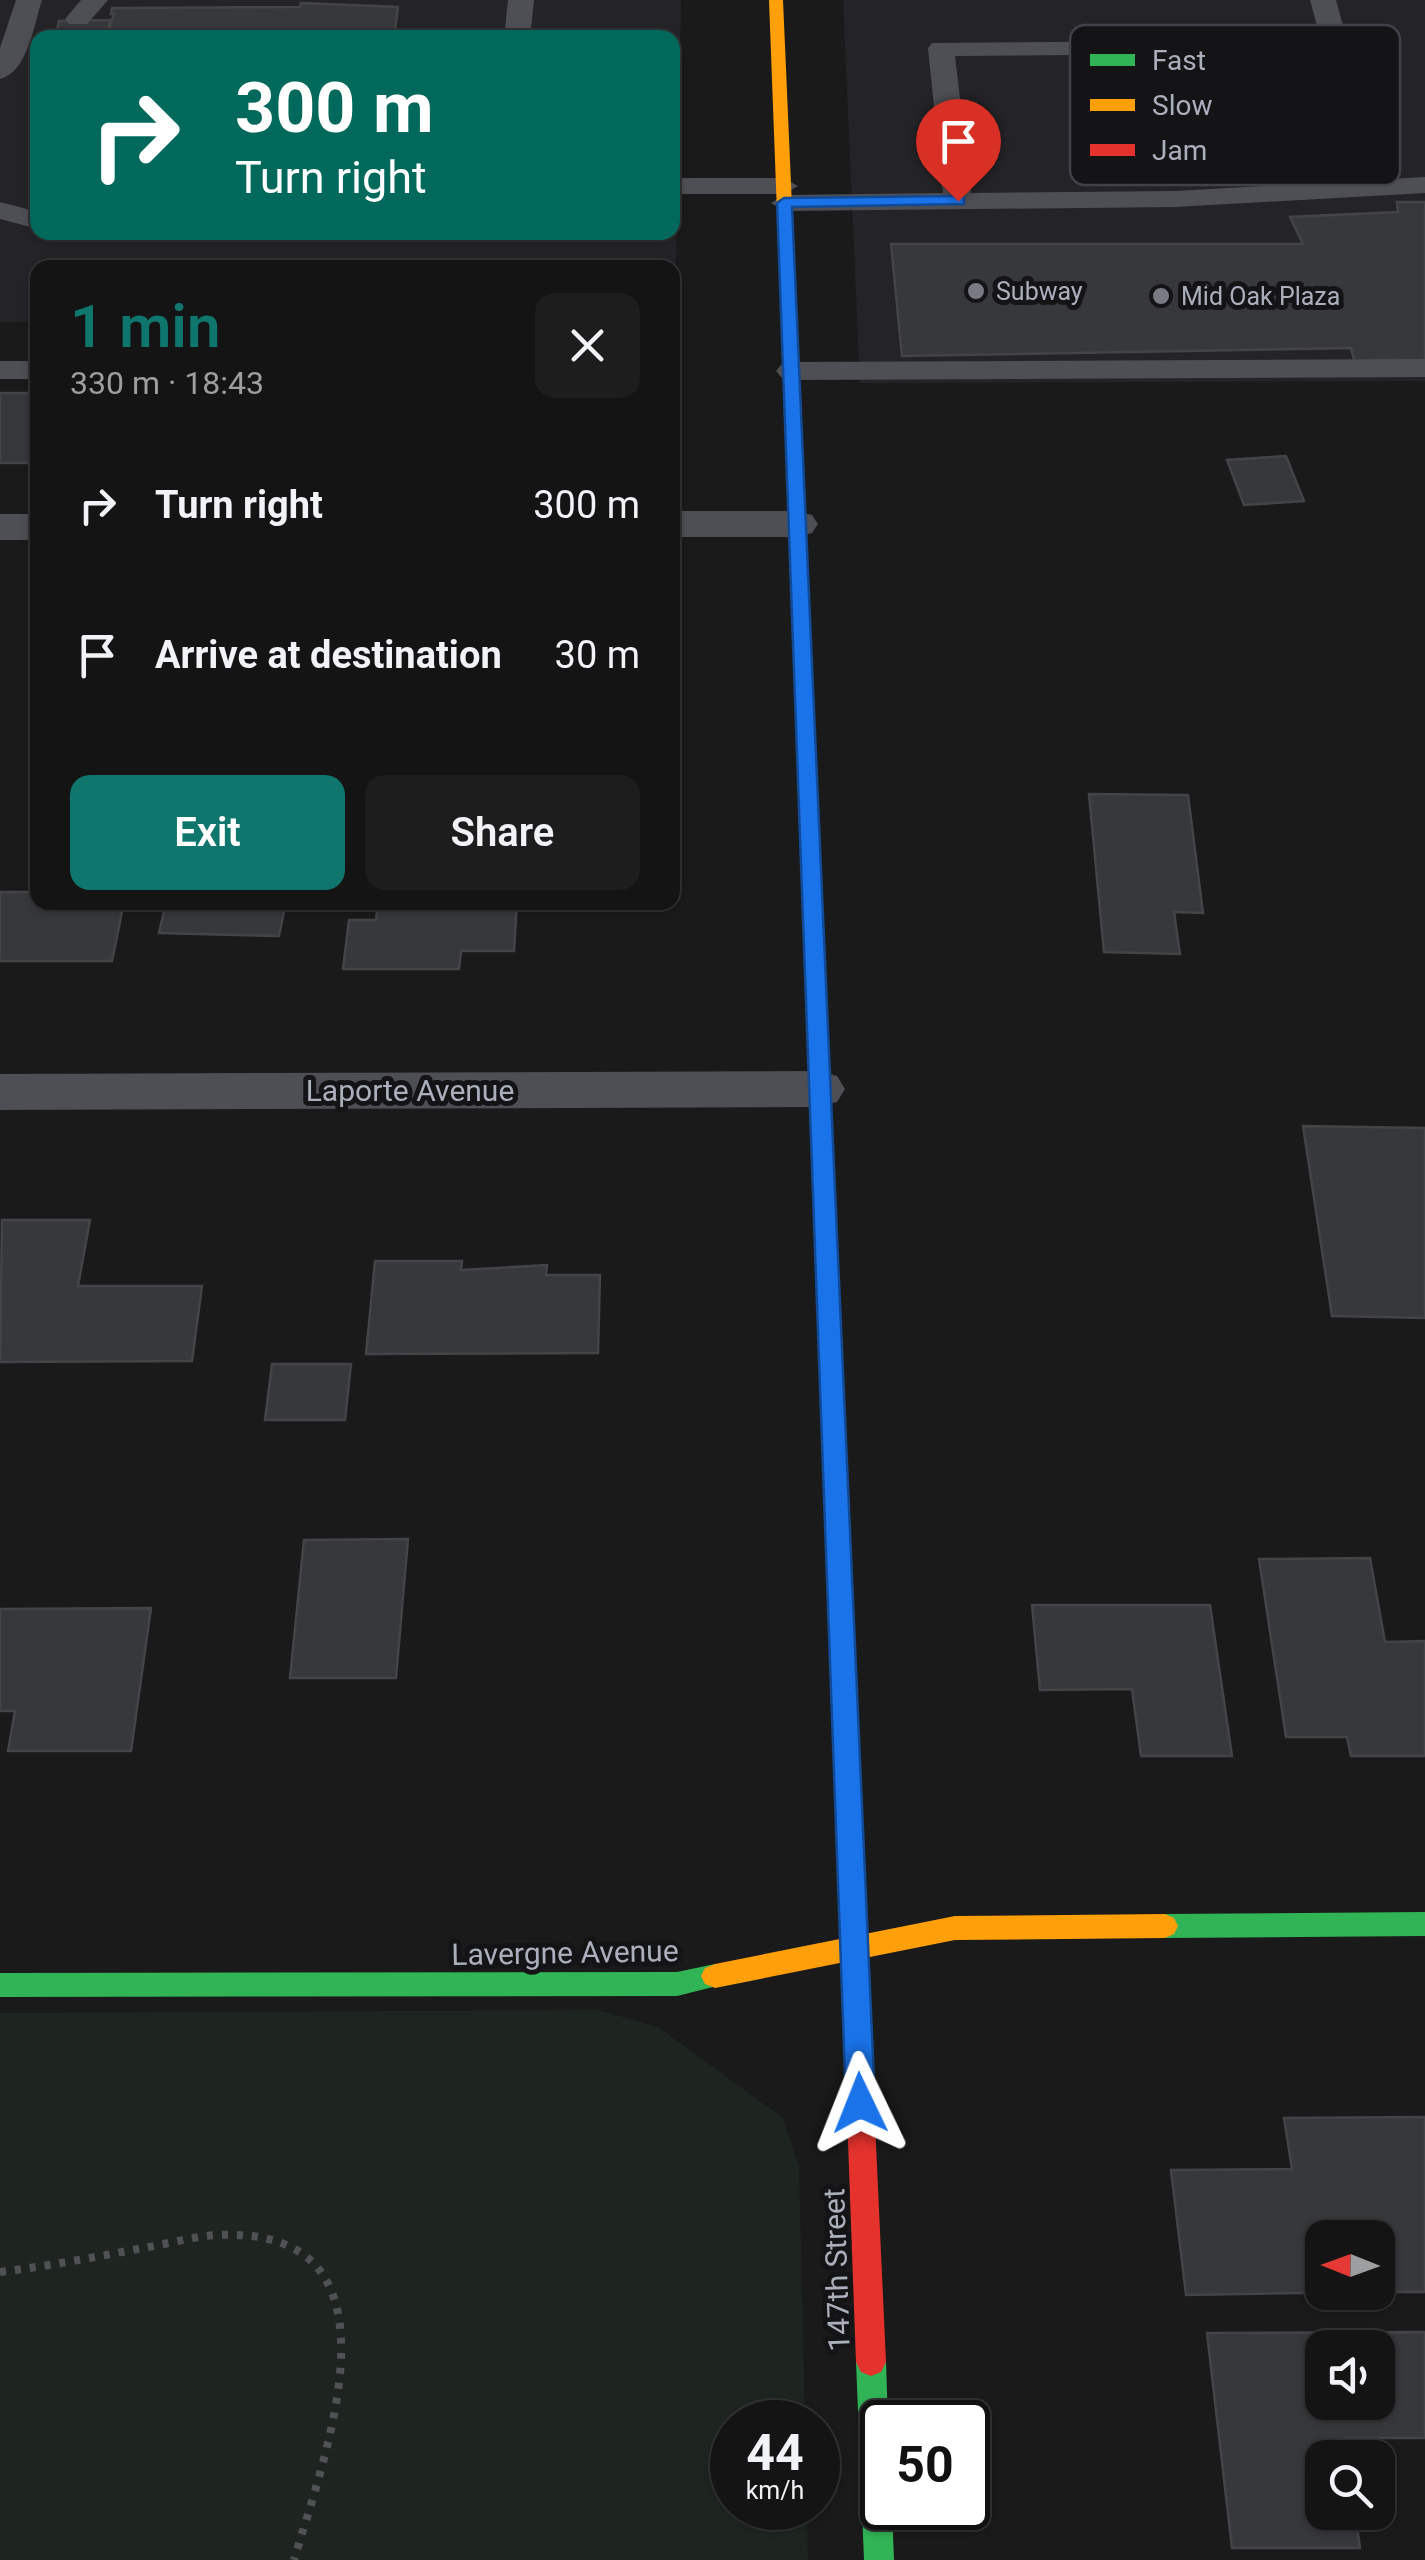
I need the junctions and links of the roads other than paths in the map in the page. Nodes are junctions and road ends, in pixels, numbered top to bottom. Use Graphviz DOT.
graph roads {
  1 [pos="29,0"];
  2 [pos="521,0"];
  3 [pos="776,0"];
  4 [pos="1323,0"];
  5 [pos="1330,25"];
  6 [pos="518,30"];
  7 [pos="1070,48"];
  8 [pos="0,71"];
  9 [pos="1425,184"];
  10 [pos="680,187"];
  11 [pos="784,194"];
  12 [pos="958,201"];
  13 [pos="0,210"];
  14 [pos="30,219"];
  15 [pos="1425,368"];
  16 [pos="0,370"];
  17 [pos="30,370"];
  18 [pos="792,372"];
  19 [pos="680,524"];
  20 [pos="797,524"];
  21 [pos="30,527"];
  22 [pos="0,528"];
  23 [pos="820,1089"];
  24 [pos="0,1092"];
  25 [pos="1425,1924"];
  26 [pos="854,1950"];
  27 [pos="0,1986"];
  28 [pos="878,2560"];
  1 -- 8 [label="lane"];
  2 -- 6 [label="lane"];
  3 -- 11 [label="main road, 147th Street"];
  4 -- 5 [label="lane"];
  7 -- 12 [label="lane"];
  9 -- 12 [label="lane"];
  10 -- 11 [label="lane"];
  11 -- 12 [label="lane"];
  11 -- 18 [label="main road, 147th Street"];
  13 -- 14 [label="lane"];
  15 -- 18 [label="lane"];
  16 -- 17 [label="lane"];
  18 -- 20 [label="main road, 147th Street"];
  19 -- 20 [label="street"];
  20 -- 23 [label="main road, 147th Street"];
  21 -- 22 [label="street"];
  23 -- 24 [label="street, Laporte Avenue"];
  23 -- 26 [label="main road, 147th Street"];
  25 -- 26 [label="main road, Lavergne Avenue"];
  26 -- 27 [label="main road, Lavergne Avenue"];
  26 -- 28 [label="main road, 147th Street"];
}
